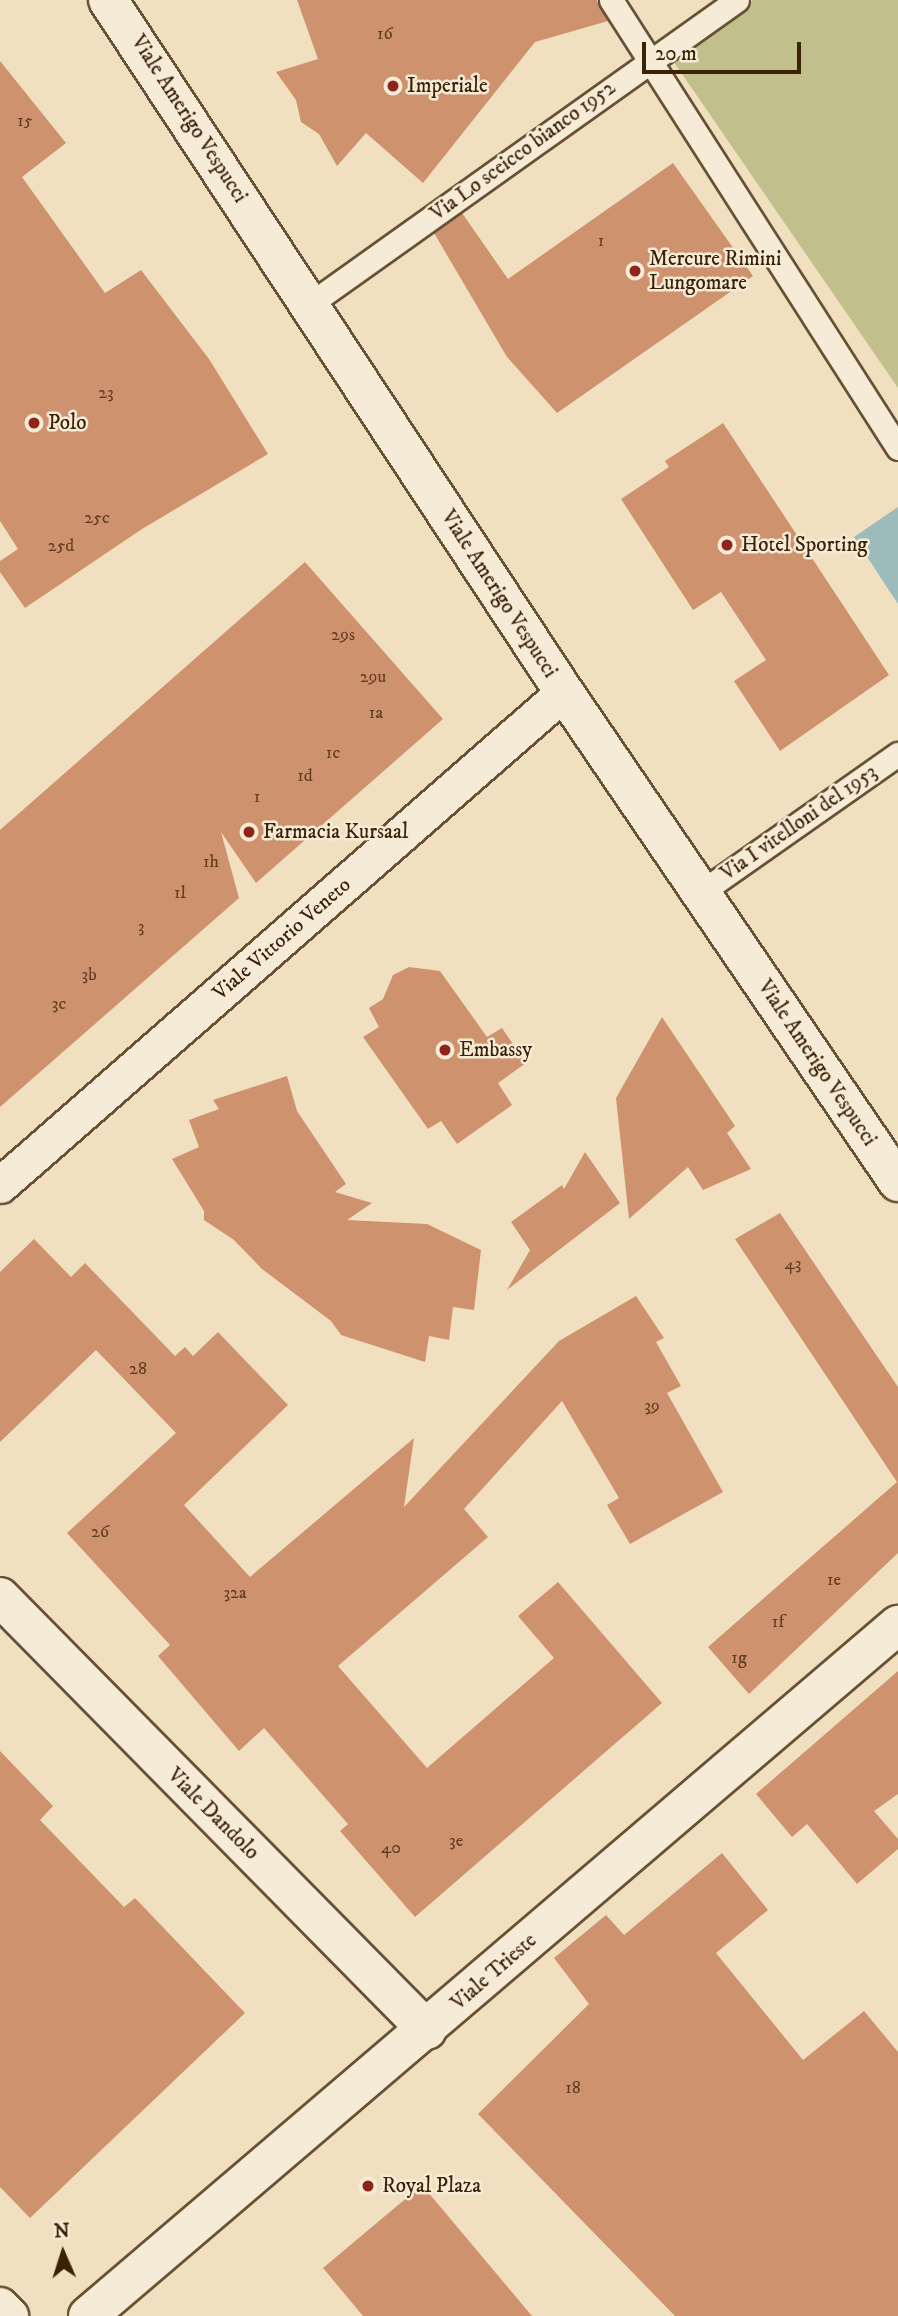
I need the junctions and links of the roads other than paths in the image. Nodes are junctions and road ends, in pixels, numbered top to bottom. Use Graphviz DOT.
graph roads {
  1 [pos="108,0"];
  2 [pos="611,0"];
  3 [pos="737,0"];
  4 [pos="650,60"];
  5 [pos="310,304"];
  6 [pos="898,448"];
  7 [pos="564,692"];
  8 [pos="898,754"];
  9 [pos="700,893"];
  10 [pos="898,1182"];
  11 [pos="0,1185"];
  12 [pos="0,1597"];
  13 [pos="898,1625"];
  14 [pos="427,2030"];
  15 [pos="0,2306"];
  16 [pos="9,2316"];
  17 [pos="88,2316"];
  1 -- 5 [label="street, Viale Amerigo Vespucci"];
  2 -- 4 [label="lane"];
  3 -- 4 [label="lane, Via Lo sceicco bianco 1952"];
  4 -- 5 [label="lane, Via Lo sceicco bianco 1952"];
  4 -- 6 [label="lane"];
  5 -- 7 [label="street, Viale Amerigo Vespucci"];
  7 -- 9 [label="street, Viale Amerigo Vespucci"];
  7 -- 11 [label="street, Viale Vittorio Veneto"];
  8 -- 9 [label="lane, Via I vitelloni del 1953"];
  9 -- 10 [label="street, Viale Amerigo Vespucci"];
  12 -- 14 [label="street, Viale Dandolo"];
  13 -- 14 [label="street, Viale Trieste"];
  14 -- 17 [label="street, Viale Trieste"];
  15 -- 16 [label="street"];
}
